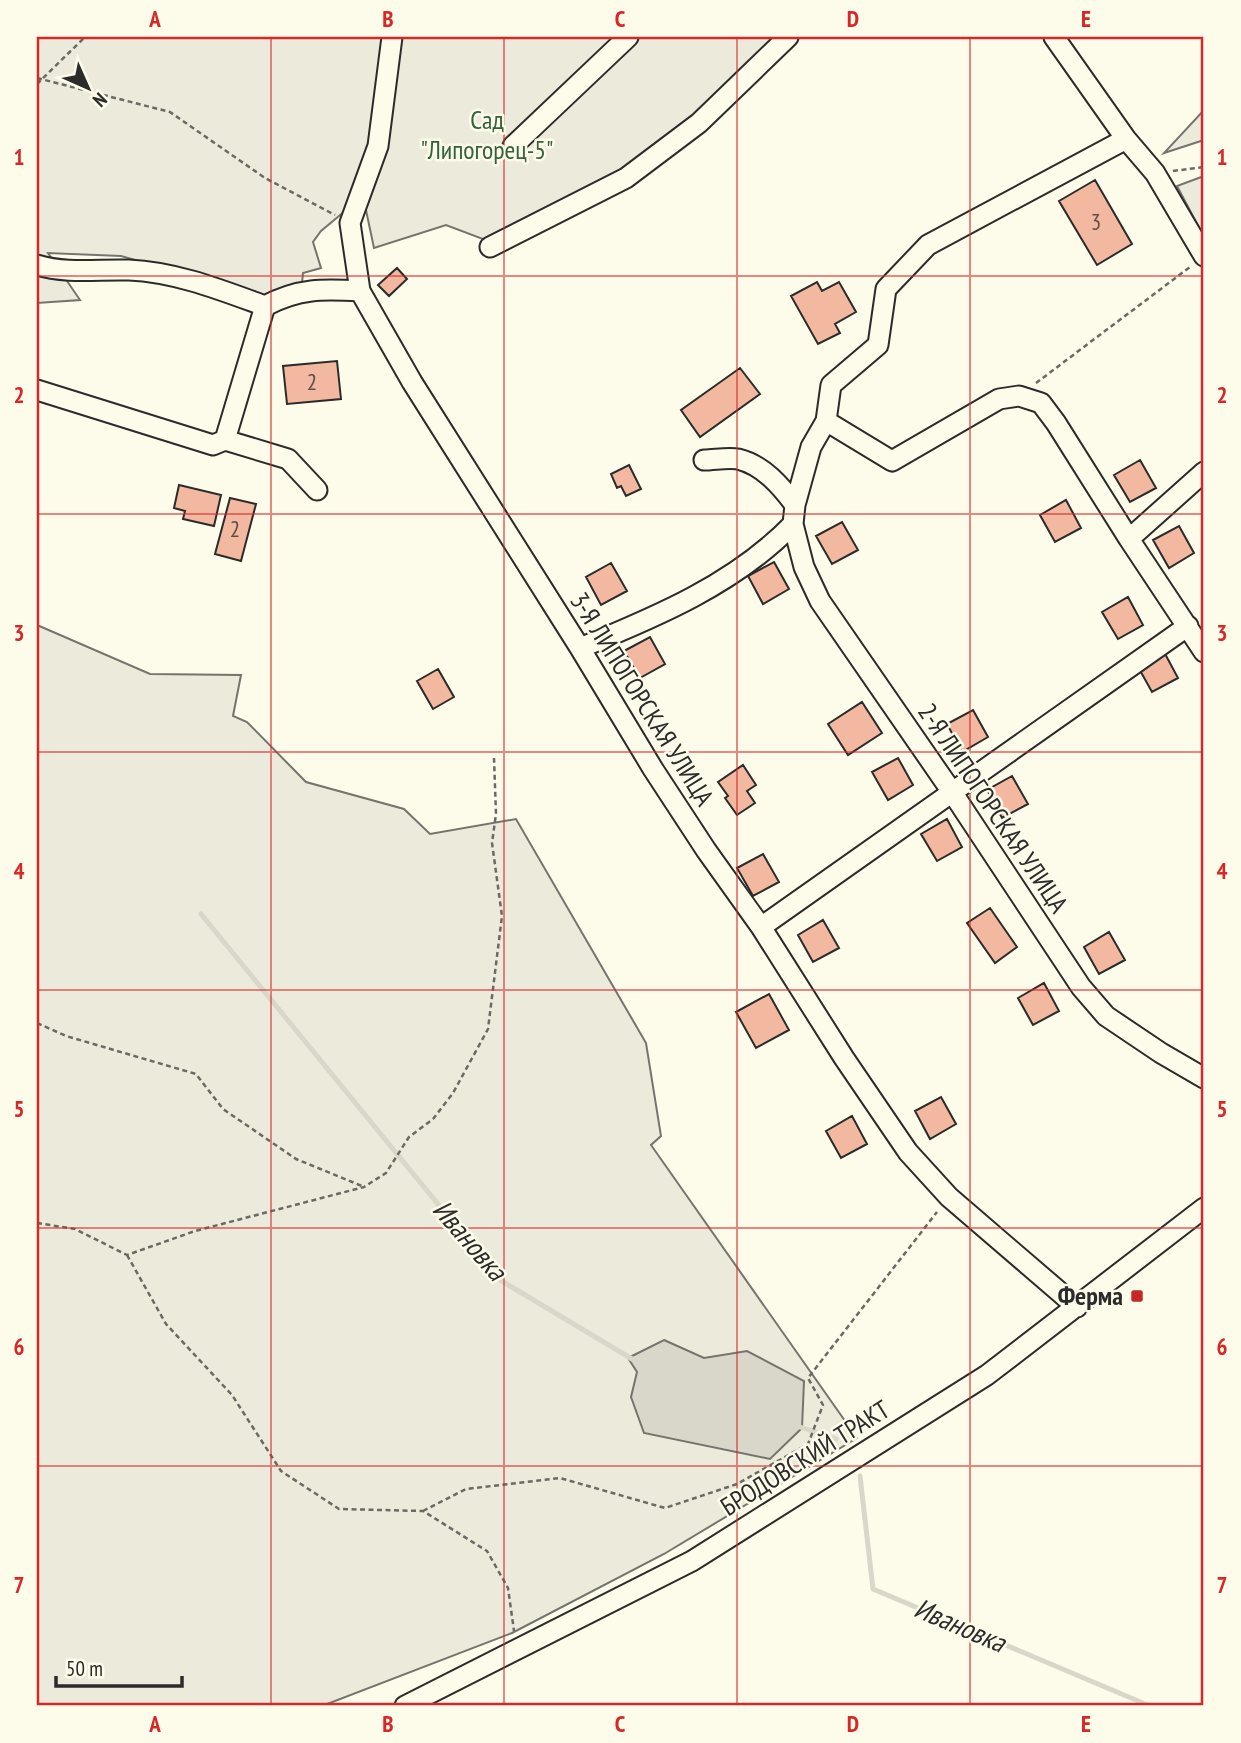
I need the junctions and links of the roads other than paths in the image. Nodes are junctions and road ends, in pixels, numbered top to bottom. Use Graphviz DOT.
graph roads {
  1 [pos="392,37"];
  2 [pos="628,37"];
  3 [pos="788,37"];
  4 [pos="1054,37"];
  5 [pos="1126,139"];
  6 [pos="513,146"];
  7 [pos="490,247"];
  8 [pos="1199,261"];
  9 [pos="37,265"];
  10 [pos="360,291"];
  11 [pos="265,306"];
  12 [pos="37,390"];
  13 [pos="826,421"];
  14 [pos="225,440"];
  15 [pos="704,460"];
  16 [pos="1204,472"];
  17 [pos="317,490"];
  18 [pos="794,514"];
  19 [pos="1129,539"];
  20 [pos="1188,626"];
  21 [pos="580,648"];
  22 [pos="1204,652"];
  23 [pos="952,792"];
  24 [pos="761,927"];
  25 [pos="1204,1078"];
  26 [pos="1204,1208"];
  27 [pos="1077,1307"];
  28 [pos="405,1706"];
  1 -- 10 [label="street, 3-Я ЛИПОГОРСКАЯ УЛИЦА"];
  2 -- 6 [label="street"];
  3 -- 7 [label="street"];
  4 -- 5 [label="street"];
  5 -- 8 [label="street"];
  5 -- 13 [label="street"];
  9 -- 11 [label="street"];
  10 -- 11 [label="street"];
  10 -- 21 [label="street, 3-Я ЛИПОГОРСКАЯ УЛИЦА"];
  11 -- 14 [label="street"];
  12 -- 14 [label="street"];
  13 -- 18 [label="street"];
  13 -- 19 [label="street"];
  14 -- 17 [label="street"];
  15 -- 18 [label="street"];
  16 -- 19 [label="street"];
  18 -- 21 [label="street"];
  18 -- 23 [label="street, 2-Я ЛИПОГОРСКАЯ УЛИЦА"];
  19 -- 20 [label="street"];
  20 -- 22 [label="street"];
  20 -- 23 [label="street"];
  21 -- 24 [label="street, 3-Я ЛИПОГОРСКАЯ УЛИЦА"];
  23 -- 24 [label="street"];
  23 -- 25 [label="street, 2-Я ЛИПОГОРСКАЯ УЛИЦА"];
  24 -- 27 [label="street, 3-Я ЛИПОГОРСКАЯ УЛИЦА"];
  26 -- 27 [label="street, БРОДОВСКИЙ ТРАКТ"];
  27 -- 28 [label="street, БРОДОВСКИЙ ТРАКТ"];
}
